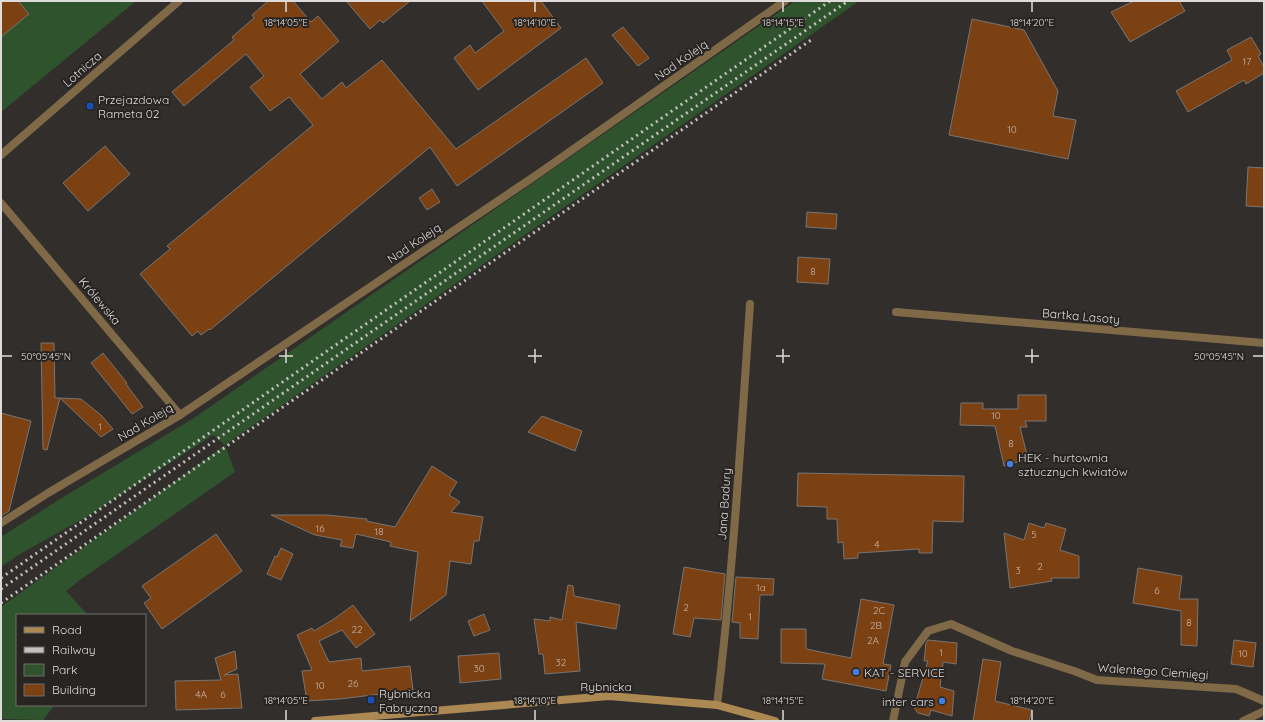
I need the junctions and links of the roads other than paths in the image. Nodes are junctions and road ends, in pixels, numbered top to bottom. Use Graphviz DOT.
graph roads {
  1 [pos="179,1"];
  2 [pos="785,1"];
  3 [pos="1,155"];
  4 [pos="1,203"];
  5 [pos="750,304"];
  6 [pos="896,312"];
  7 [pos="1264,343"];
  8 [pos="180,415"];
  9 [pos="1,523"];
  10 [pos="1264,701"];
  11 [pos="717,705"];
  12 [pos="1264,711"];
  13 [pos="315,721"];
  14 [pos="775,721"];
  15 [pos="893,721"];
  16 [pos="1243,721"];
  1 -- 3 [label="street, Lotnicza"];
  2 -- 8 [label="street, Nad Koleją"];
  4 -- 8 [label="street, Królewska"];
  5 -- 11 [label="street, Jana Badury"];
  6 -- 7 [label="street, Bartka Lasoty"];
  8 -- 9 [label="street, Nad Koleją"];
  10 -- 15 [label="street, Walentego Ciemięgi"];
  11 -- 13 [label="street, Rybnicka"];
  11 -- 14 [label="street, Rybnicka"];
  12 -- 16 [label="street"];
}
